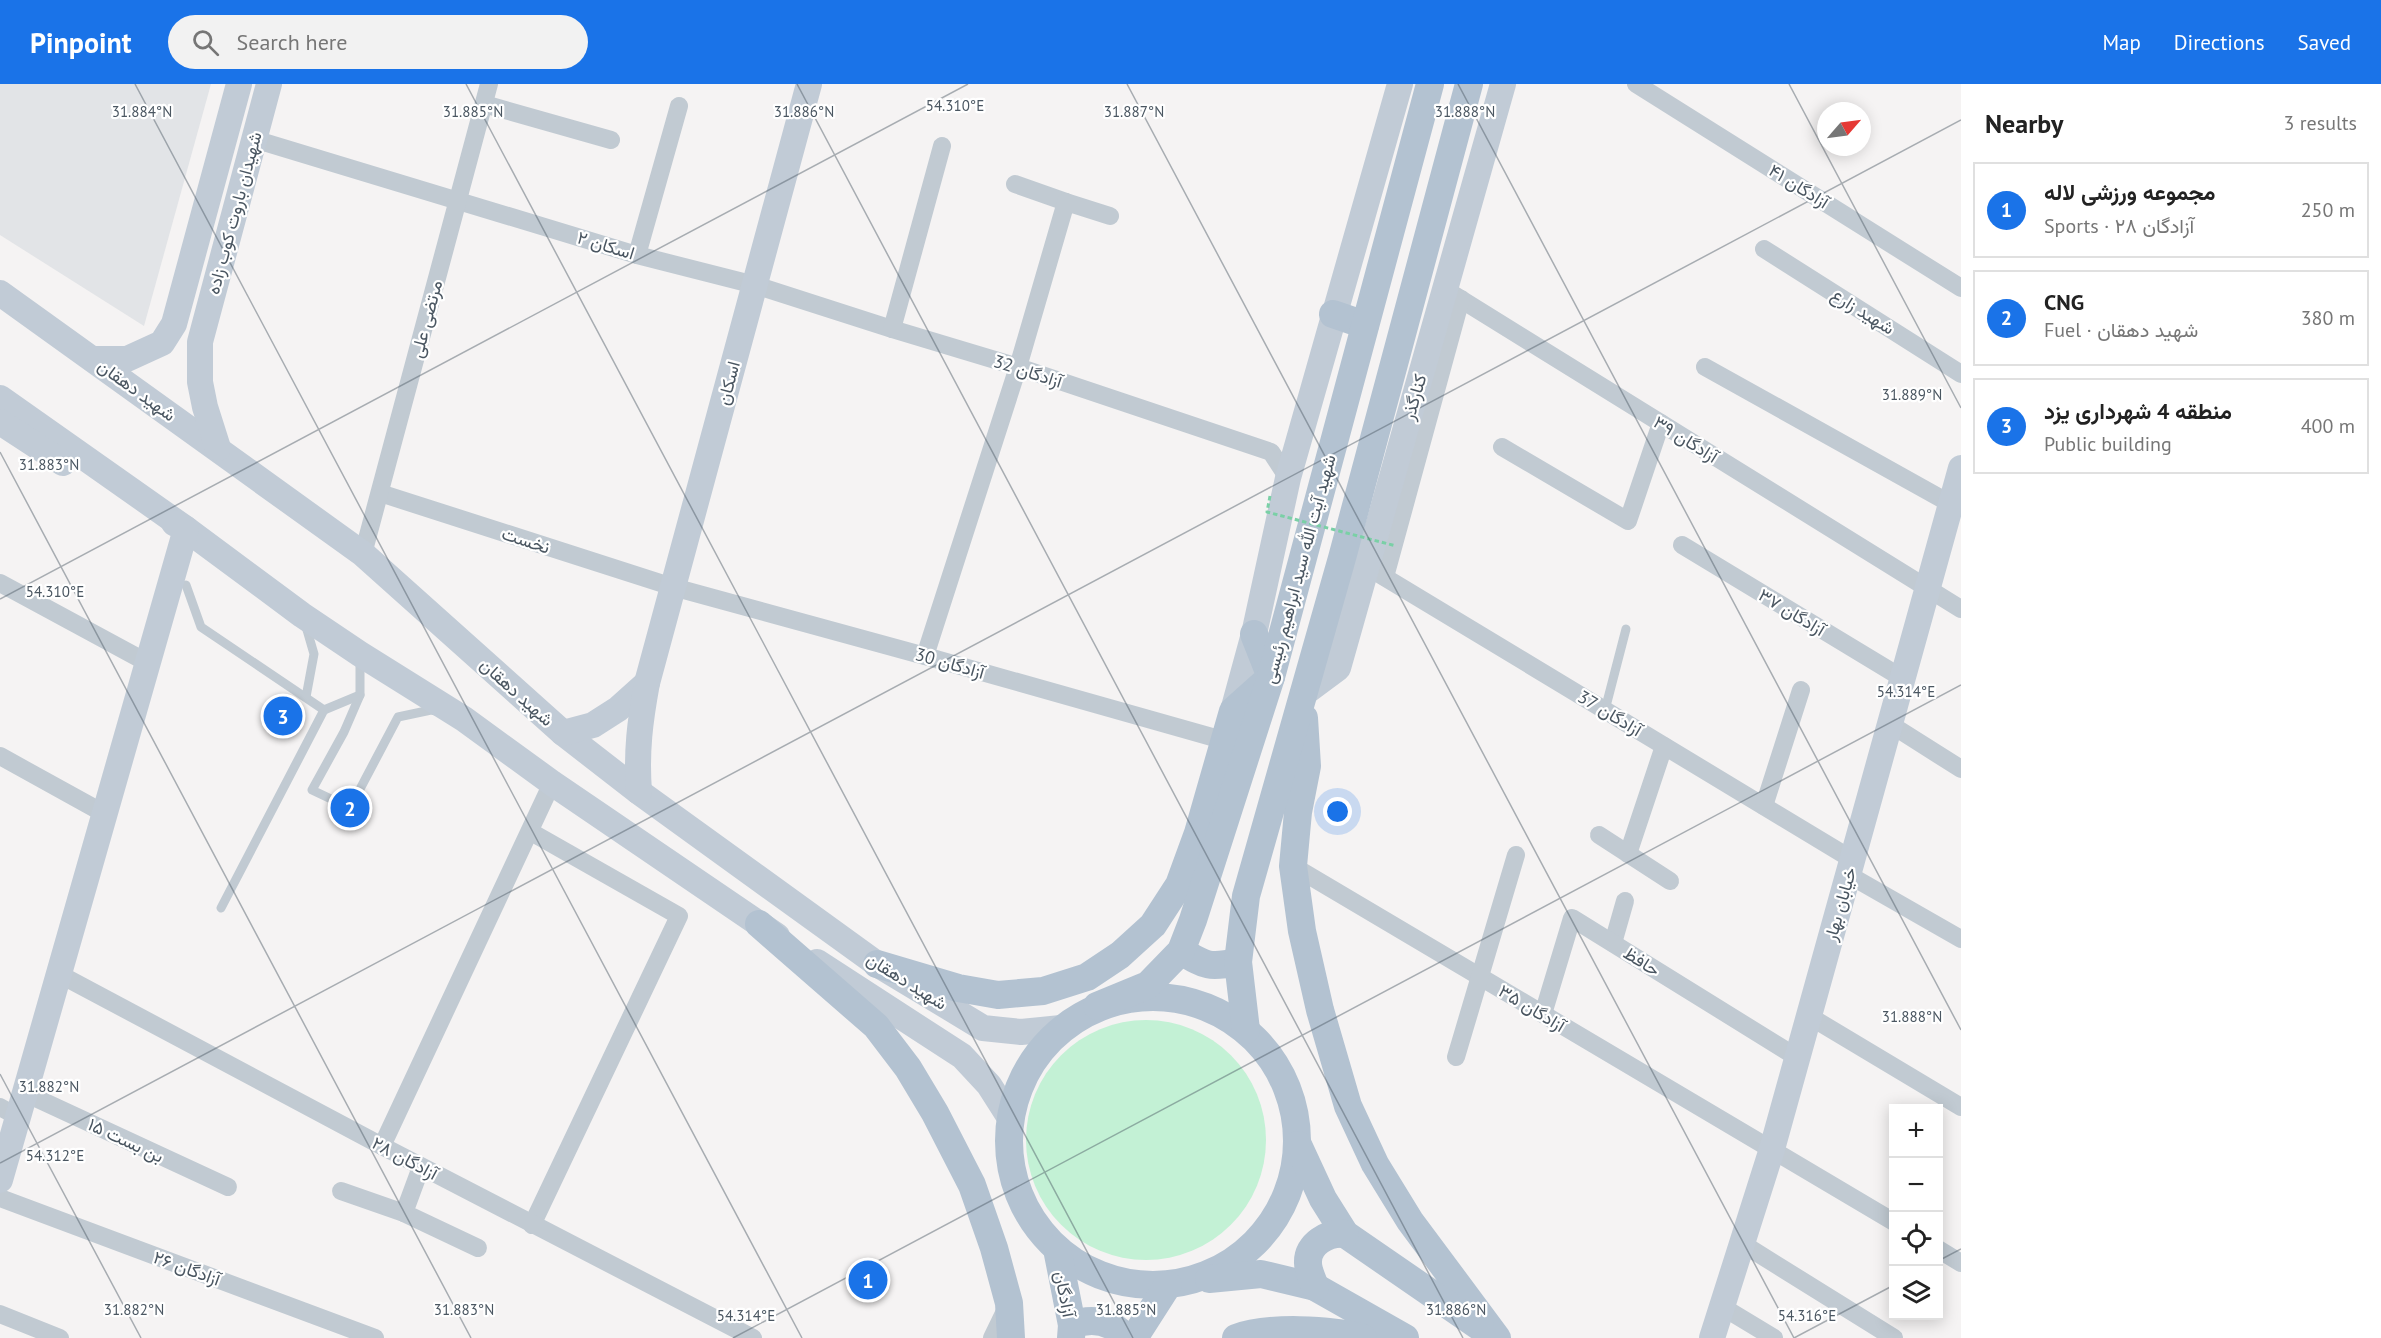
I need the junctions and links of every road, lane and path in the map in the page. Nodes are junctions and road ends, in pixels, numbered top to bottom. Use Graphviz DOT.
graph roads {
  1 [pos="239,84"];
  2 [pos="269,84"];
  3 [pos="489,84"];
  4 [pos="806,84"];
  5 [pos="1400,84"];
  6 [pos="1430,84"];
  7 [pos="1469,84"];
  8 [pos="1503,84"];
  9 [pos="1636,84"];
  10 [pos="484,104"];
  11 [pos="679,106"];
  12 [pos="254,139"];
  13 [pos="611,140"];
  14 [pos="942,146"];
  15 [pos="1015,184"];
  16 [pos="458,200"];
  17 [pos="1066,202"];
  18 [pos="1110,216"];
  19 [pos="1764,249"];
  20 [pos="637,255"];
  21 [pos="754,285"];
  22 [pos="1961,288"];
  23 [pos="0,294"];
  24 [pos="1453,294"];
  25 [pos="1333,314"];
  26 [pos="174,324"];
  27 [pos="1365,324"];
  28 [pos="892,329"];
  29 [pos="200,342"];
  30 [pos="93,358"];
  31 [pos="1018,367"];
  32 [pos="1704,367"];
  33 [pos="1961,374"];
  34 [pos="0,399"];
  35 [pos="0,422"];
  36 [pos="1661,423"];
  37 [pos="1502,447"];
  38 [pos="218,448"];
  39 [pos="1961,468"];
  40 [pos="1287,478"];
  41 [pos="380,493"];
  42 [pos="1270,496"];
  43 [pos="1951,504"];
  44 [pos="186,529"];
  45 [pos="1396,546"];
  46 [pos="1682,546"];
  47 [pos="363,554"];
  48 [pos="1376,572"];
  49 [pos="0,583"];
  50 [pos="186,585"];
  51 [pos="673,587"];
  52 [pos="1927,588"];
  53 [pos="1961,609"];
  54 [pos="302,615"];
  55 [pos="1626,629"];
  56 [pos="1254,634"];
  57 [pos="360,654"];
  58 [pos="926,656"];
  59 [pos="148,663"];
  60 [pos="1270,677"];
  61 [pos="1902,678"];
  62 [pos="647,682"];
  63 [pos="1801,690"];
  64 [pos="1303,694"];
  65 [pos="360,695"];
  66 [pos="306,697"];
  67 [pos="324,710"];
  68 [pos="1605,710"];
  69 [pos="1233,711"];
  70 [pos="464,719"];
  71 [pos="1890,724"];
  72 [pos="563,733"];
  73 [pos="1226,741"];
  74 [pos="1664,746"];
  75 [pos="0,756"];
  76 [pos="1961,769"];
  77 [pos="552,783"];
  78 [pos="639,792"];
  79 [pos="1764,806"];
  80 [pos="105,814"];
  81 [pos="531,832"];
  82 [pos="1599,835"];
  83 [pos="1628,854"];
  84 [pos="1516,855"];
  85 [pos="1293,866"];
  86 [pos="1851,868"];
  87 [pos="1670,881"];
  88 [pos="1625,901"];
  89 [pos="221,908"];
  90 [pos="759,924"];
  91 [pos="1961,939"];
  92 [pos="1613,943"];
  93 [pos="1181,951"];
  94 [pos="1238,962"];
  95 [pos="877,964"];
  96 [pos="59,974"];
  97 [pos="1479,976"];
  98 [pos="1097,1006"];
  99 [pos="1543,1014"];
  100 [pos="1809,1016"];
  101 [pos="983,1028"];
  102 [pos="1061,1028"];
  103 [pos="1246,1030"];
  104 [pos="962,1056"];
  105 [pos="1456,1057"];
  106 [pos="1798,1058"];
  107 [pos="14,1106"];
  108 [pos="1961,1107"];
  109 [pos="1010,1118"];
  110 [pos="1298,1145"];
  111 [pos="382,1146"];
  112 [pos="1772,1149"];
  113 [pos="422,1167"];
  114 [pos="0,1182"];
  115 [pos="228,1187"];
  116 [pos="341,1191"];
  117 [pos="404,1213"];
  118 [pos="1889,1220"];
  119 [pos="532,1225"];
  120 [pos="1345,1234"];
  121 [pos="1743,1244"];
  122 [pos="478,1248"];
  123 [pos="1057,1249"];
  124 [pos="1943,1252"];
  125 [pos="1961,1263"];
  126 [pos="1181,1283"];
  127 [pos="1315,1287"];
  128 [pos="1008,1303"];
  129 [pos="1721,1306"];
  130 [pos="0,1314"];
  131 [pos="1071,1331"];
  132 [pos="60,1338"];
  133 [pos="375,1338"];
  134 [pos="753,1338"];
  135 [pos="992,1338"];
  136 [pos="1011,1338"];
  137 [pos="1126,1338"];
  138 [pos="1134,1338"];
  139 [pos="1236,1338"];
  140 [pos="1363,1338"];
  141 [pos="1405,1338"];
  142 [pos="1497,1338"];
  143 [pos="1712,1338"];
  144 [pos="1774,1338"];
  145 [pos="1894,1338"];
  1 -- 26 [label="street, شهیدان باروت کوب زاده"];
  2 -- 12 [label="street, شهیدان باروت کوب زاده"];
  3 -- 10 [label="street, مرتضی علی"];
  4 -- 21 [label="street, اسکان"];
  5 -- 25 [label="street"];
  6 -- 27 [label="main road, شهید آیت الله سید ابراهیم رئیسی"];
  7 -- 64 [label="main road, شهید آیت الله سید ابراهیم رئیسی"];
  8 -- 24 [label="street, کنارگذر"];
  9 -- 22 [label="street, آزادگان ۴۱"];
  10 -- 13 [label="street"];
  10 -- 16 [label="street, مرتضی علی"];
  11 -- 20 [label="street"];
  12 -- 16 [label="street, اسکان ۲"];
  12 -- 29 [label="street, شهیدان باروت کوب زاده"];
  14 -- 28 [label="street"];
  15 -- 17 [label="street"];
  16 -- 20 [label="street, اسکان ۲"];
  16 -- 41 [label="street, مرتضی علی"];
  17 -- 18 [label="street"];
  17 -- 31 [label="street"];
  19 -- 33 [label="street, شهید زارع"];
  20 -- 21 [label="street, اسکان ۲"];
  21 -- 28 [label="street, آزادگان 32"];
  21 -- 51 [label="street, اسکان"];
  23 -- 30 [label="street, شهید دهقان"];
  24 -- 36 [label="street, آزادگان ۳۹"];
  24 -- 48 [label="street, کنارگذر"];
  25 -- 27 [label="main road"];
  25 -- 40 [label="street"];
  26 -- 29 [label="street"];
  26 -- 30 [label="street"];
  27 -- 60 [label="main road, شهید آیت الله سید ابراهیم رئیسی"];
  28 -- 31 [label="street, آزادگان 32"];
  29 -- 38 [label="street, شهیدان باروت کوب زاده"];
  30 -- 38 [label="street, شهید دهقان"];
  31 -- 40 [label="street, آزادگان 32"];
  31 -- 58 [label="street"];
  32 -- 43 [label="street"];
  34 -- 44 [label="street, شهید دهقان"];
  35 -- 44 [label="street"];
  36 -- 37 [label="street"];
  36 -- 52 [label="street, آزادگان ۳۹"];
  38 -- 47 [label="street, شهید دهقان"];
  39 -- 43 [label="street, خیابان بهار"];
  40 -- 56 [label="street"];
  41 -- 47 [label="street, مرتضی علی"];
  41 -- 51 [label="street, نخست"];
  42 -- 45 [label="path, bridge"];
  43 -- 52 [label="street, خیابان بهار"];
  44 -- 54 [label="street, شهید دهقان"];
  44 -- 59 [label="street"];
  46 -- 61 [label="street, آزادگان ۳۷"];
  47 -- 72 [label="street, شهید دهقان"];
  48 -- 64 [label="street, کنارگذر"];
  48 -- 68 [label="street, آزادگان 37"];
  49 -- 59 [label="street"];
  50 -- 66 [label="lane"];
  51 -- 58 [label="street, آزادگان 30"];
  51 -- 62 [label="street, اسکان"];
  52 -- 53 [label="street, آزادگان ۳۹"];
  52 -- 61 [label="street, خیابان بهار"];
  54 -- 57 [label="street, شهید دهقان"];
  54 -- 66 [label="lane"];
  55 -- 68 [label="lane"];
  56 -- 60 [label="main road"];
  56 -- 69 [label="street"];
  57 -- 65 [label="lane"];
  57 -- 70 [label="street, شهید دهقان"];
  58 -- 73 [label="street, آزادگان 30"];
  59 -- 80 [label="street"];
  60 -- 69 [label="main road"];
  60 -- 93 [label="main road, شهید آیت الله سید ابراهیم رئیسی"];
  61 -- 71 [label="street, خیابان بهار"];
  62 -- 72 [label="street"];
  62 -- 78 [label="street, اسکان"];
  63 -- 79 [label="street"];
  64 -- 85 [label="main road"];
  64 -- 94 [label="main road, شهید آیت الله سید ابراهیم رئیسی"];
  65 -- 67 [label="lane"];
  65 -- 70 [label="lane"];
  66 -- 67 [label="lane"];
  67 -- 89 [label="lane"];
  68 -- 74 [label="street, آزادگان 37"];
  69 -- 73 [label="main road"];
  70 -- 77 [label="street, شهید دهقان"];
  71 -- 76 [label="street"];
  71 -- 86 [label="street, خیابان بهار"];
  72 -- 78 [label="street, شهید دهقان"];
  73 -- 95 [label="main road"];
  74 -- 79 [label="street, آزادگان 37"];
  74 -- 83 [label="street"];
  75 -- 80 [label="street"];
  77 -- 81 [label="street"];
  77 -- 90 [label="street, شهید دهقان"];
  78 -- 95 [label="street, شهید دهقان"];
  79 -- 86 [label="street, آزادگان 37"];
  80 -- 96 [label="street"];
  81 -- 111 [label="street"];
  81 -- 119 [label="street"];
  82 -- 83 [label="street"];
  83 -- 87 [label="street"];
  84 -- 97 [label="street"];
  85 -- 97 [label="street, آزادگان ۳۵"];
  85 -- 142 [label="main road"];
  86 -- 91 [label="street, آزادگان 37"];
  86 -- 100 [label="street, خیابان بهار"];
  88 -- 92 [label="street"];
  90 -- 104 [label="street, شهید دهقان"];
  90 -- 128 [label="main road"];
  92 -- 99 [label="street, حافظ"];
  92 -- 106 [label="street, حافظ"];
  93 -- 94 [label="main road"];
  93 -- 98 [label="main road, شهید آیت الله سید ابراهیم رئیسی"];
  94 -- 103 [label="main road, شهید آیت الله سید ابراهیم رئیسی"];
  95 -- 101 [label="street, شهید دهقان"];
  96 -- 107 [label="street"];
  96 -- 111 [label="street, ۲۸ آزادگان"];
  97 -- 99 [label="street, آزادگان ۳۵"];
  97 -- 105 [label="street"];
  98 -- 102 [label="main road"];
  98 -- 103 [label="main road"];
  99 -- 112 [label="street, آزادگان ۳۵"];
  100 -- 106 [label="street, خیابان بهار"];
  100 -- 108 [label="street"];
  101 -- 102 [label="street, شهید دهقان"];
  101 -- 104 [label="street"];
  102 -- 109 [label="main road"];
  103 -- 110 [label="main road"];
  104 -- 109 [label="street, شهید دهقان"];
  106 -- 112 [label="street, خیابان بهار"];
  107 -- 114 [label="street"];
  107 -- 115 [label="street, بن بست ۱۵"];
  109 -- 123 [label="main road"];
  110 -- 120 [label="main road"];
  110 -- 126 [label="main road"];
  111 -- 113 [label="street, ۲۸ آزادگان"];
  112 -- 118 [label="street, آزادگان ۳۵"];
  112 -- 121 [label="street, خیابان بهار"];
  113 -- 117 [label="street"];
  113 -- 119 [label="street, ۲۸ آزادگان"];
  114 -- 133 [label="street, ۲۶ آزادگان"];
  116 -- 117 [label="street"];
  117 -- 122 [label="street"];
  119 -- 134 [label="street, ۲۸ آزادگان"];
  120 -- 127 [label="main road"];
  120 -- 142 [label="main road"];
  121 -- 129 [label="street, خیابان بهار"];
  121 -- 145 [label="street"];
  123 -- 126 [label="main road"];
  123 -- 131 [label="main road, آزادگان"];
  124 -- 125 [label="street"];
  126 -- 127 [label="main road"];
  126 -- 138 [label="main road"];
  127 -- 141 [label="main road"];
  128 -- 135 [label="street"];
  128 -- 136 [label="main road"];
  129 -- 143 [label="street, خیابان بهار"];
  129 -- 144 [label="street"];
  130 -- 132 [label="street"];
  131 -- 137 [label="main road"];
  139 -- 140 [label="main road"];
}
